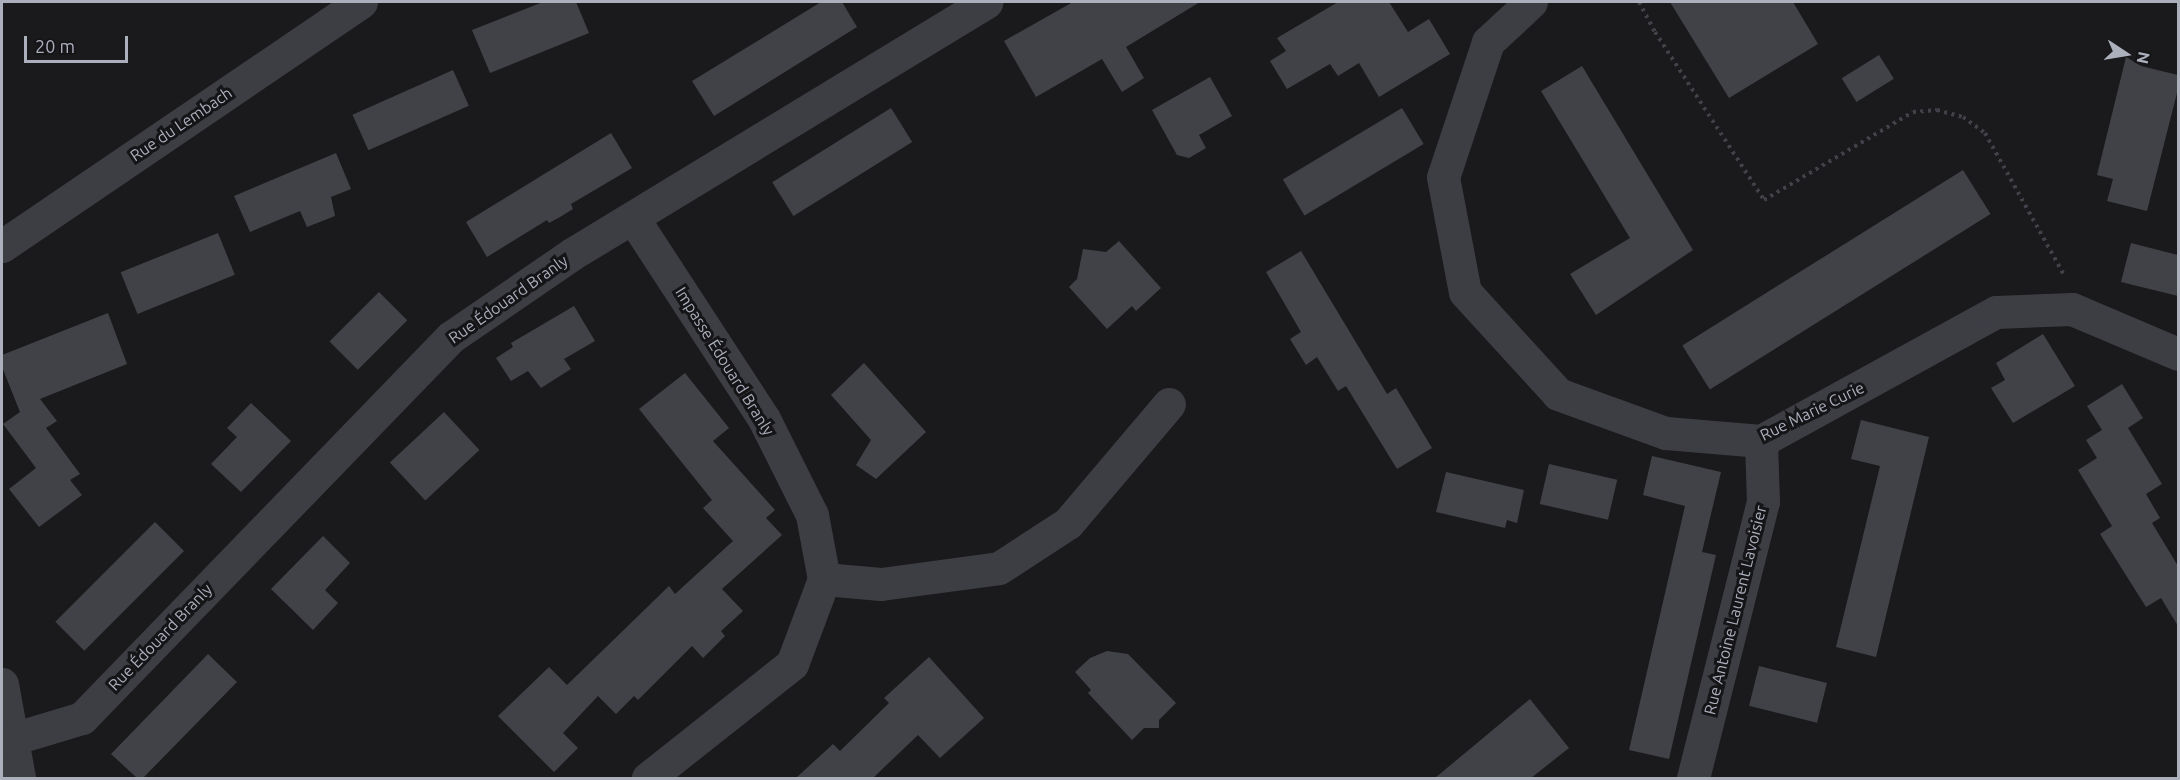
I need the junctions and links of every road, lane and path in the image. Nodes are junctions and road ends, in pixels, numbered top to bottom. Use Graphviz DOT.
graph roads {
  1 [pos="361,2"];
  2 [pos="986,2"];
  3 [pos="1531,2"];
  4 [pos="1639,2"];
  5 [pos="633,218"];
  6 [pos="2,246"];
  7 [pos="2086,315"];
  8 [pos="2178,354"];
  9 [pos="1168,404"];
  10 [pos="1761,441"];
  11 [pos="824,579"];
  12 [pos="2,684"];
  13 [pos="12,739"];
  14 [pos="19,778"];
  15 [pos="648,778"];
  16 [pos="1693,778"];
  1 -- 6 [label="street, Rue du Lembach"];
  2 -- 5 [label="street, Rue Édouard Branly"];
  3 -- 10 [label="street, Rue Marie Curie"];
  4 -- 7 [label="path"];
  5 -- 11 [label="street, Impasse Édouard Branly"];
  5 -- 13 [label="street, Rue Édouard Branly"];
  7 -- 8 [label="street, Rue Marie Curie"];
  7 -- 10 [label="street, Rue Marie Curie"];
  9 -- 11 [label="street"];
  10 -- 16 [label="street, Rue Antoine Laurent Lavoisier"];
  11 -- 15 [label="street"];
  12 -- 13 [label="street"];
  13 -- 14 [label="street"];
}
